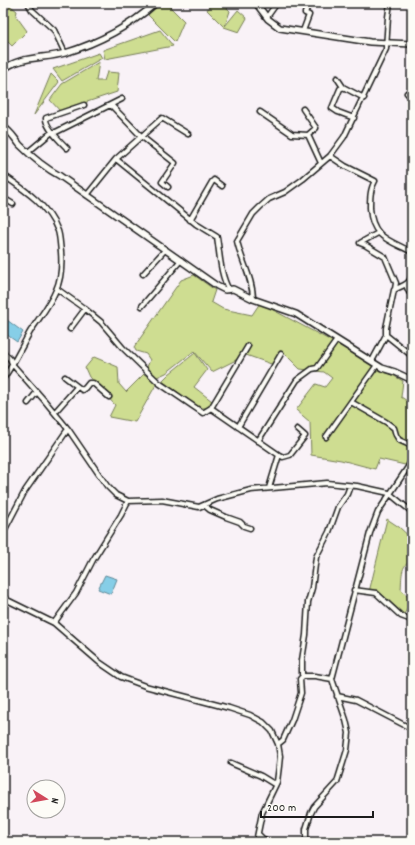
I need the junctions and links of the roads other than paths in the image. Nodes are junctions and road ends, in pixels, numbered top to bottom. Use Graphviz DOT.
graph roads {
  1 [pos="28,3"];
  2 [pos="156,3"];
  3 [pos="256,3"];
  4 [pos="277,3"];
  5 [pos="309,3"];
  6 [pos="390,3"];
  7 [pos="267,17"];
  8 [pos="303,32"];
  9 [pos="386,44"];
  10 [pos="412,44"];
  11 [pos="64,54"];
  12 [pos="3,70"];
  13 [pos="337,78"];
  14 [pos="343,88"];
  15 [pos="407,93"];
  16 [pos="364,98"];
  17 [pos="412,98"];
  18 [pos="122,99"];
  19 [pos="84,105"];
  20 [pos="111,105"];
  21 [pos="303,109"];
  22 [pos="260,112"];
  23 [pos="354,118"];
  24 [pos="3,127"];
  25 [pos="52,132"];
  26 [pos="188,134"];
  27 [pos="308,135"];
  28 [pos="141,136"];
  29 [pos="67,148"];
  30 [pos="28,152"];
  31 [pos="330,156"];
  32 [pos="116,159"];
  33 [pos="321,163"];
  34 [pos="3,176"];
  35 [pos="222,186"];
  36 [pos="168,187"];
  37 [pos="88,195"];
  38 [pos="3,198"];
  39 [pos="13,204"];
  40 [pos="190,220"];
  41 [pos="378,232"];
  42 [pos="165,250"];
  43 [pos="412,252"];
  44 [pos="181,260"];
  45 [pos="143,274"];
  46 [pos="412,275"];
  47 [pos="406,285"];
  48 [pos="57,289"];
  49 [pos="229,290"];
  50 [pos="394,290"];
  51 [pos="412,294"];
  52 [pos="253,299"];
  53 [pos="142,306"];
  54 [pos="85,308"];
  55 [pos="70,329"];
  56 [pos="386,335"];
  57 [pos="337,340"];
  58 [pos="248,346"];
  59 [pos="3,352"];
  60 [pos="281,354"];
  61 [pos="412,356"];
  62 [pos="372,361"];
  63 [pos="13,365"];
  64 [pos="378,365"];
  65 [pos="65,377"];
  66 [pos="3,379"];
  67 [pos="412,380"];
  68 [pos="77,388"];
  69 [pos="37,392"];
  70 [pos="109,397"];
  71 [pos="351,402"];
  72 [pos="28,404"];
  73 [pos="210,408"];
  74 [pos="55,412"];
  75 [pos="238,427"];
  76 [pos="68,429"];
  77 [pos="297,429"];
  78 [pos="326,437"];
  79 [pos="258,441"];
  80 [pos="412,446"];
  81 [pos="279,455"];
  82 [pos="412,461"];
  83 [pos="350,486"];
  84 [pos="269,488"];
  85 [pos="389,493"];
  86 [pos="128,501"];
  87 [pos="204,505"];
  88 [pos="412,512"];
  89 [pos="250,528"];
  90 [pos="3,533"];
  91 [pos="354,590"];
  92 [pos="3,598"];
  93 [pos="412,620"];
  94 [pos="54,623"];
  95 [pos="303,676"];
  96 [pos="332,679"];
  97 [pos="337,696"];
  98 [pos="412,729"];
  99 [pos="278,744"];
  100 [pos="231,763"];
  101 [pos="277,782"];
  102 [pos="258,834"];
  103 [pos="306,840"];
  104 [pos="256,842"];
  105 [pos="266,842"];
  106 [pos="310,842"];
  1 -- 11 [label="street"];
  2 -- 11 [label="street"];
  3 -- 7 [label="street"];
  4 -- 7 [label="street"];
  5 -- 8 [label="street"];
  6 -- 9 [label="street"];
  7 -- 8 [label="street"];
  8 -- 9 [label="street"];
  9 -- 10 [label="street"];
  9 -- 16 [label="street"];
  11 -- 12 [label="street"];
  13 -- 14 [label="street"];
  14 -- 16 [label="street"];
  14 -- 23 [label="street"];
  15 -- 17 [label="street"];
  16 -- 23 [label="street"];
  18 -- 20 [label="street"];
  19 -- 25 [label="street"];
  20 -- 25 [label="street"];
  20 -- 28 [label="street"];
  21 -- 27 [label="street"];
  22 -- 27 [label="street"];
  23 -- 31 [label="street"];
  24 -- 30 [label="street"];
  25 -- 29 [label="street"];
  25 -- 30 [label="street"];
  26 -- 28 [label="street"];
  27 -- 33 [label="street"];
  28 -- 32 [label="street"];
  28 -- 36 [label="street"];
  30 -- 37 [label="street"];
  31 -- 33 [label="street"];
  31 -- 41 [label="street"];
  32 -- 37 [label="street"];
  32 -- 40 [label="street"];
  33 -- 52 [label="street"];
  34 -- 48 [label="street"];
  35 -- 40 [label="street"];
  37 -- 42 [label="street"];
  38 -- 39 [label="street"];
  40 -- 49 [label="street"];
  41 -- 43 [label="street"];
  41 -- 50 [label="street"];
  42 -- 44 [label="street"];
  42 -- 45 [label="street"];
  44 -- 49 [label="street"];
  44 -- 53 [label="street"];
  46 -- 47 [label="street"];
  47 -- 50 [label="street"];
  47 -- 51 [label="street"];
  48 -- 54 [label="street"];
  48 -- 63 [label="street"];
  49 -- 52 [label="street"];
  50 -- 56 [label="street"];
  52 -- 57 [label="street"];
  54 -- 55 [label="street"];
  54 -- 73 [label="street"];
  56 -- 61 [label="street"];
  56 -- 62 [label="street"];
  57 -- 62 [label="street"];
  57 -- 79 [label="street"];
  58 -- 73 [label="street"];
  59 -- 63 [label="street"];
  60 -- 75 [label="street"];
  62 -- 64 [label="street"];
  63 -- 66 [label="street"];
  63 -- 69 [label="street"];
  64 -- 67 [label="street"];
  64 -- 71 [label="street"];
  65 -- 68 [label="street"];
  68 -- 70 [label="street"];
  68 -- 74 [label="street"];
  69 -- 72 [label="street"];
  69 -- 74 [label="street"];
  71 -- 78 [label="street"];
  71 -- 80 [label="street"];
  73 -- 75 [label="street"];
  74 -- 76 [label="street"];
  75 -- 79 [label="street"];
  76 -- 86 [label="street"];
  76 -- 90 [label="street"];
  77 -- 81 [label="street"];
  79 -- 81 [label="street"];
  81 -- 84 [label="street"];
  82 -- 85 [label="street"];
  83 -- 84 [label="street"];
  83 -- 85 [label="street"];
  83 -- 95 [label="street"];
  84 -- 87 [label="street"];
  85 -- 88 [label="street"];
  85 -- 91 [label="street"];
  86 -- 87 [label="street"];
  86 -- 94 [label="street"];
  87 -- 89 [label="street"];
  91 -- 93 [label="street"];
  91 -- 96 [label="street"];
  92 -- 94 [label="street"];
  94 -- 99 [label="street"];
  95 -- 96 [label="street"];
  95 -- 99 [label="street"];
  96 -- 97 [label="street"];
  97 -- 98 [label="street"];
  97 -- 103 [label="street"];
  99 -- 101 [label="street"];
  100 -- 101 [label="street"];
  101 -- 102 [label="street"];
  102 -- 104 [label="street"];
  102 -- 105 [label="street"];
  103 -- 106 [label="street"];
}
